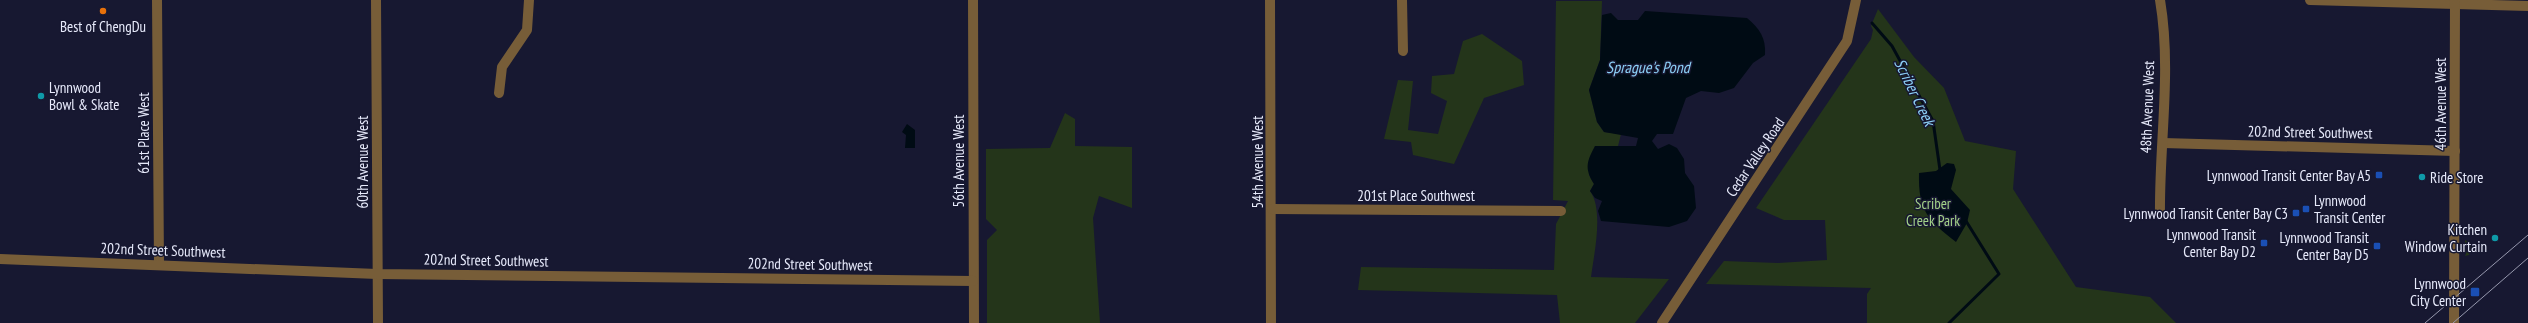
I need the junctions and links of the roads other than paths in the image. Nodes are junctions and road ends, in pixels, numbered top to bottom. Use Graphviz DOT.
graph roads {
  1 [pos="157,0"];
  2 [pos="376,0"];
  3 [pos="529,0"];
  4 [pos="973,0"];
  5 [pos="1270,0"];
  6 [pos="1402,0"];
  7 [pos="1856,0"];
  8 [pos="2160,0"];
  9 [pos="2310,0"];
  10 [pos="2455,2"];
  11 [pos="2528,6"];
  12 [pos="1404,51"];
  13 [pos="499,93"];
  14 [pos="2164,143"];
  15 [pos="2455,150"];
  16 [pos="1272,209"];
  17 [pos="1561,211"];
  18 [pos="2160,214"];
  19 [pos="0,259"];
  20 [pos="159,265"];
  21 [pos="377,274"];
  22 [pos="973,281"];
  23 [pos="378,323"];
  24 [pos="974,323"];
  25 [pos="1271,323"];
  26 [pos="1662,323"];
  27 [pos="2454,323"];
  1 -- 20 [label="street, 61st Place West"];
  2 -- 21 [label="street, 60th Avenue West"];
  3 -- 13 [label="street"];
  4 -- 22 [label="street, 56th Avenue West"];
  5 -- 16 [label="street, 54th Avenue West"];
  6 -- 12 [label="street"];
  7 -- 26 [label="street, Cedar Valley Road"];
  8 -- 14 [label="street, 48th Avenue West"];
  9 -- 10 [label="street"];
  10 -- 11 [label="street"];
  10 -- 15 [label="street, 46th Avenue West"];
  14 -- 15 [label="street, 202nd Street Southwest"];
  14 -- 18 [label="street, 48th Avenue West"];
  15 -- 27 [label="street, 46th Avenue West"];
  16 -- 17 [label="street, 201st Place Southwest"];
  16 -- 25 [label="street, 54th Avenue West"];
  19 -- 20 [label="street, 202nd Street Southwest"];
  20 -- 21 [label="street, 202nd Street Southwest"];
  21 -- 22 [label="street, 202nd Street Southwest"];
  21 -- 23 [label="street, 60th Avenue West"];
  22 -- 24 [label="street, 56th Avenue West"];
}
